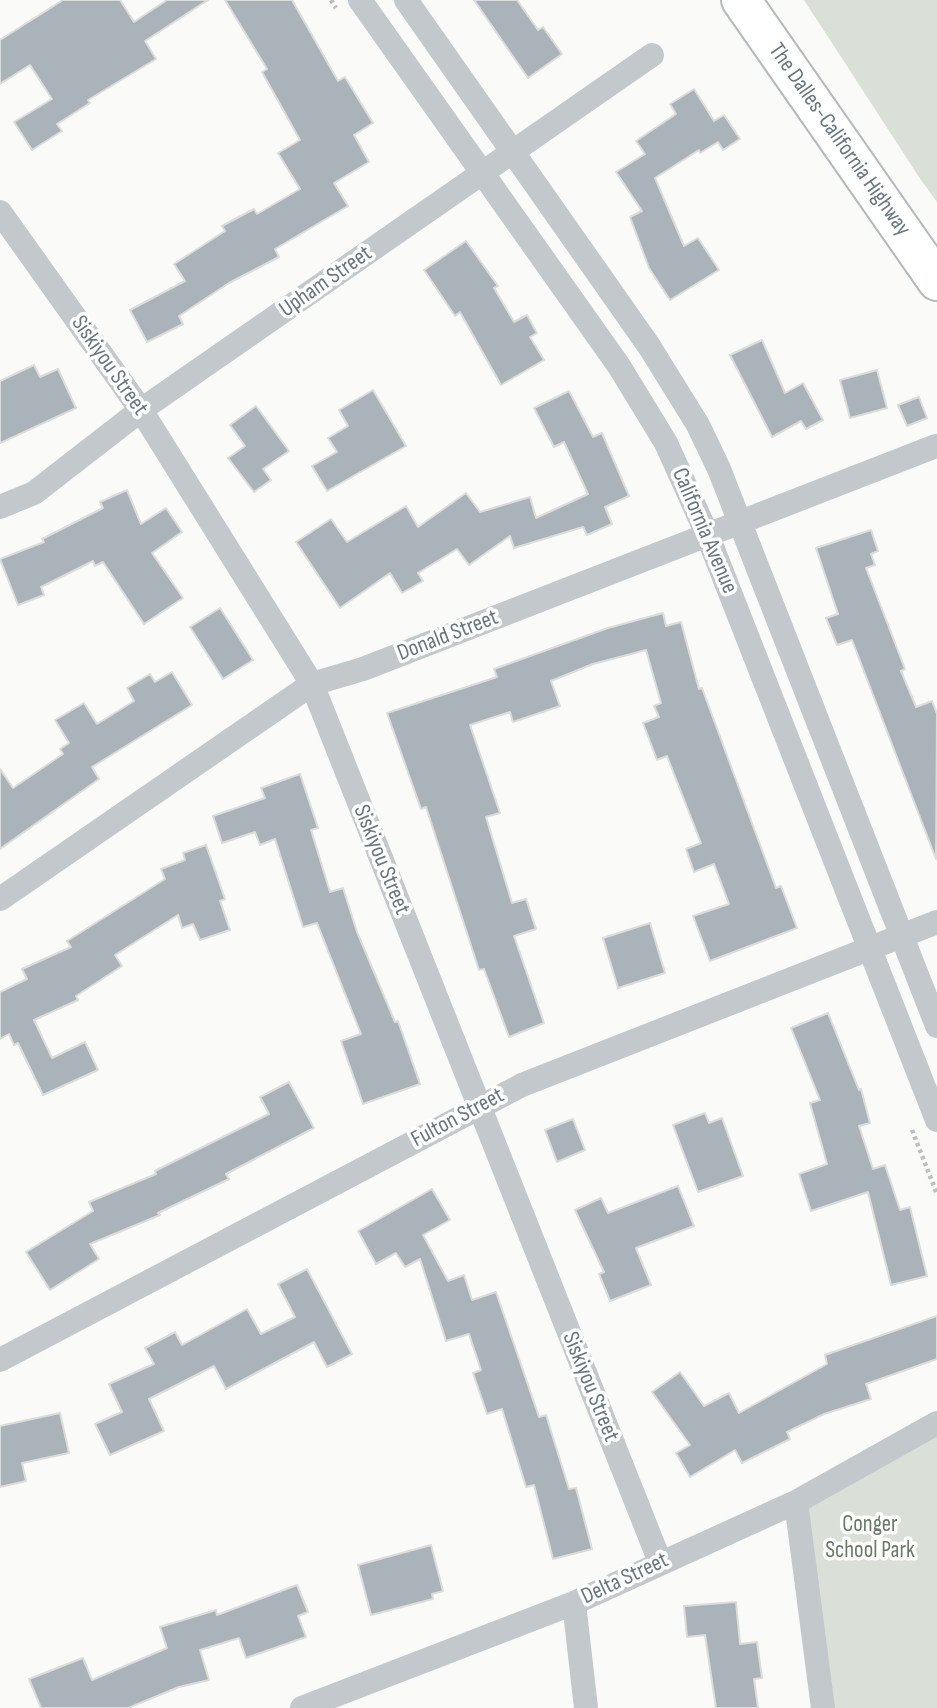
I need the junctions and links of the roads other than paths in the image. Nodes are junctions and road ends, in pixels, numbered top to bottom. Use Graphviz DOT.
graph roads {
  1 [pos="360,0"];
  2 [pos="406,0"];
  3 [pos="741,0"];
  4 [pos="652,55"];
  5 [pos="513,152"];
  6 [pos="482,174"];
  7 [pos="0,212"];
  8 [pos="937,281"];
  9 [pos="141,410"];
  10 [pos="936,446"];
  11 [pos="0,508"];
  12 [pos="740,522"];
  13 [pos="707,534"];
  14 [pos="312,684"];
  15 [pos="0,899"];
  16 [pos="937,922"];
  17 [pos="902,936"];
  18 [pos="870,948"];
  19 [pos="937,1026"];
  20 [pos="479,1107"];
  21 [pos="937,1120"];
  22 [pos="0,1360"];
  23 [pos="937,1423"];
  24 [pos="796,1502"];
  25 [pos="660,1562"];
  26 [pos="574,1602"];
  27 [pos="302,1708"];
  28 [pos="586,1708"];
  29 [pos="823,1708"];
  1 -- 6 [label="street, California Avenue"];
  2 -- 5 [label="street, California Avenue"];
  3 -- 8 [label="highway, The Dalles-California Highway"];
  4 -- 5 [label="street, Upham Street"];
  5 -- 6 [label="street, Upham Street"];
  5 -- 12 [label="street, California Avenue"];
  6 -- 9 [label="street, Upham Street"];
  6 -- 13 [label="street, California Avenue"];
  7 -- 9 [label="street, Siskiyou Street"];
  9 -- 11 [label="street, Upham Street"];
  9 -- 14 [label="street, Siskiyou Street"];
  10 -- 12 [label="street, Donald Street"];
  12 -- 13 [label="street, Donald Street"];
  12 -- 17 [label="street, California Avenue"];
  13 -- 14 [label="street, Donald Street"];
  13 -- 18 [label="street, California Avenue"];
  14 -- 15 [label="street, Donald Street"];
  14 -- 20 [label="street, Siskiyou Street"];
  16 -- 17 [label="street, Fulton Street"];
  17 -- 18 [label="street, Fulton Street"];
  17 -- 19 [label="street, California Avenue"];
  18 -- 20 [label="street, Fulton Street"];
  18 -- 21 [label="street, California Avenue"];
  20 -- 22 [label="street, Fulton Street"];
  20 -- 25 [label="street, Siskiyou Street"];
  23 -- 24 [label="street, Delta Street"];
  24 -- 25 [label="street, Delta Street"];
  24 -- 29 [label="street"];
  25 -- 26 [label="street, Delta Street"];
  26 -- 27 [label="street, Delta Street"];
  26 -- 28 [label="street"];
}
